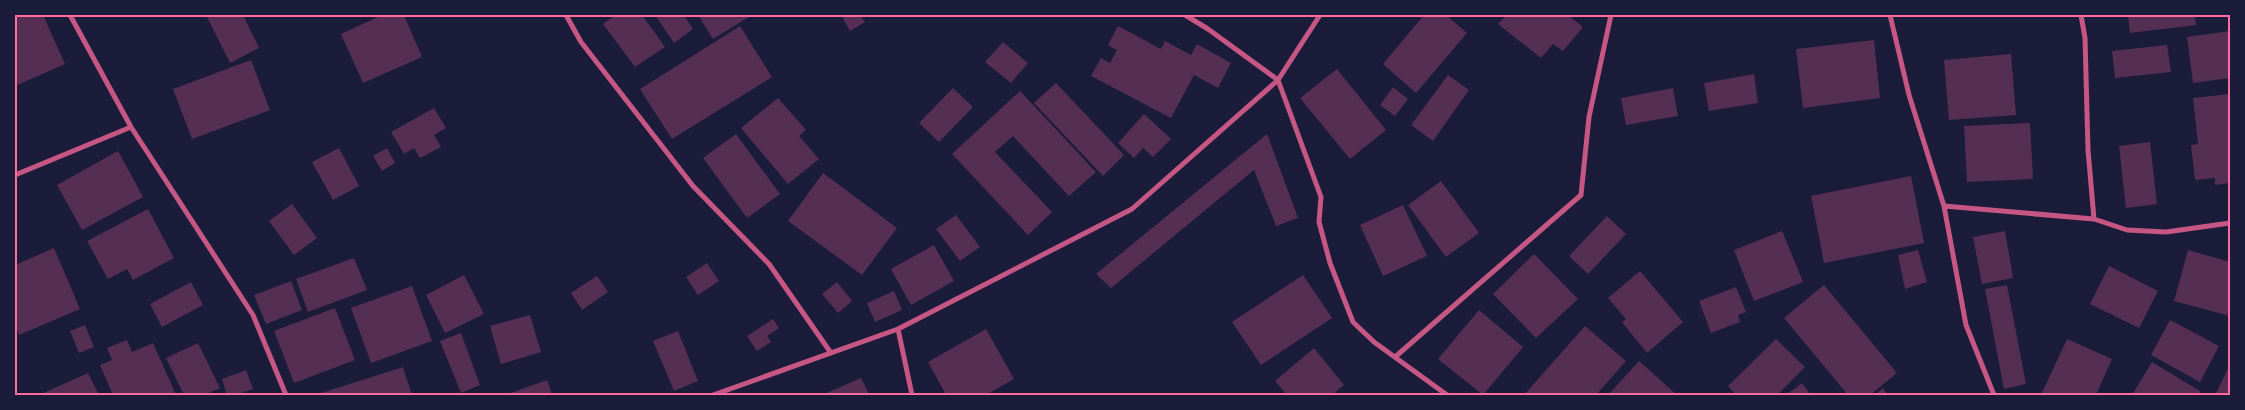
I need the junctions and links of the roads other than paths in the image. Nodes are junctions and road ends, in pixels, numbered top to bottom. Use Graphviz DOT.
graph roads {
  1 [pos="70,15"];
  2 [pos="566,15"];
  3 [pos="1185,15"];
  4 [pos="1320,15"];
  5 [pos="1612,15"];
  6 [pos="1890,15"];
  7 [pos="2081,15"];
  8 [pos="1278,80"];
  9 [pos="131,127"];
  10 [pos="15,175"];
  11 [pos="1944,206"];
  12 [pos="2094,219"];
  13 [pos="2230,223"];
  14 [pos="898,329"];
  15 [pos="832,353"];
  16 [pos="1395,357"];
  17 [pos="286,395"];
  18 [pos="714,395"];
  19 [pos="912,395"];
  20 [pos="1447,395"];
  21 [pos="1994,395"];
  1 -- 9 [label="street"];
  2 -- 15 [label="street"];
  3 -- 8 [label="street"];
  4 -- 8 [label="street"];
  5 -- 16 [label="street"];
  6 -- 11 [label="street"];
  7 -- 12 [label="street"];
  8 -- 14 [label="street"];
  8 -- 16 [label="street"];
  9 -- 10 [label="street"];
  9 -- 17 [label="street"];
  11 -- 12 [label="street"];
  11 -- 21 [label="street"];
  12 -- 13 [label="street"];
  14 -- 15 [label="street"];
  14 -- 19 [label="street"];
  15 -- 18 [label="street"];
  16 -- 20 [label="street"];
}
